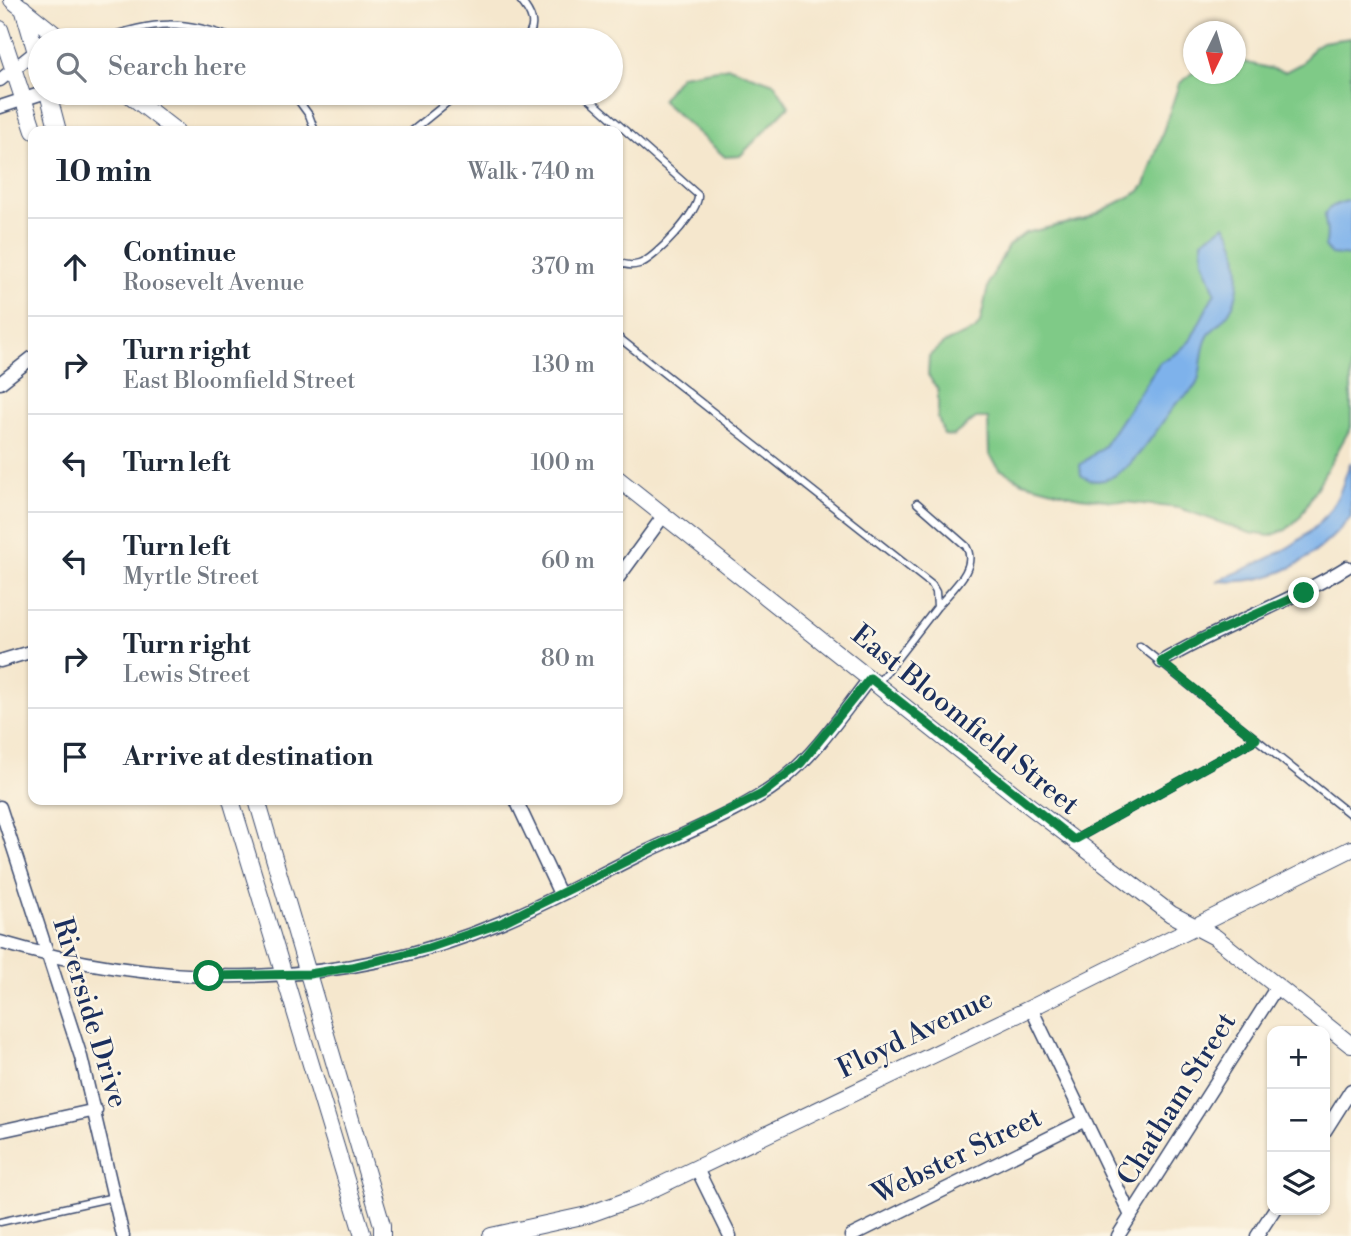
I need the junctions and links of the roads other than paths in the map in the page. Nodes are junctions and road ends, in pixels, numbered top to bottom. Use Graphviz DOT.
graph roads {
  1 [pos="520,0"];
  2 [pos="17,4"];
  3 [pos="47,28"];
  4 [pos="156,28"];
  5 [pos="207,28"];
  6 [pos="533,28"];
  7 [pos="0,29"];
  8 [pos="28,30"];
  9 [pos="28,60"];
  10 [pos="13,67"];
  11 [pos="0,80"];
  12 [pos="28,99"];
  13 [pos="24,100"];
  14 [pos="49,105"];
  15 [pos="142,105"];
  16 [pos="300,105"];
  17 [pos="443,105"];
  18 [pos="597,105"];
  19 [pos="0,107"];
  20 [pos="32,126"];
  21 [pos="56,126"];
  22 [pos="170,126"];
  23 [pos="312,126"];
  24 [pos="418,126"];
  25 [pos="620,126"];
  26 [pos="623,128"];
  27 [pos="623,263"];
  28 [pos="623,341"];
  29 [pos="28,361"];
  30 [pos="0,383"];
  31 [pos="623,483"];
  32 [pos="917,503"];
  33 [pos="664,515"];
  34 [pos="1347,568"];
  35 [pos="623,571"];
  36 [pos="937,607"];
  37 [pos="1140,646"];
  38 [pos="28,653"];
  39 [pos="0,662"];
  40 [pos="1161,662"];
  41 [pos="874,680"];
  42 [pos="1256,739"];
  43 [pos="233,805"];
  44 [pos="258,805"];
  45 [pos="518,805"];
  46 [pos="0,807"];
  47 [pos="1351,815"];
  48 [pos="1074,840"];
  49 [pos="1351,849"];
  50 [pos="561,894"];
  51 [pos="1191,927"];
  52 [pos="0,942"];
  53 [pos="47,956"];
  54 [pos="309,974"];
  55 [pos="284,976"];
  56 [pos="1276,988"];
  57 [pos="1031,1008"];
  58 [pos="1351,1045"];
  59 [pos="1351,1090"];
  60 [pos="96,1110"];
  61 [pos="1085,1120"];
  62 [pos="1330,1123"];
  63 [pos="0,1131"];
  64 [pos="697,1169"];
  65 [pos="114,1197"];
  66 [pos="1270,1215"];
  67 [pos="1131,1216"];
  68 [pos="0,1222"];
  69 [pos="123,1236"];
  70 [pos="363,1236"];
  71 [pos="382,1236"];
  72 [pos="491,1236"];
  73 [pos="730,1236"];
  74 [pos="851,1236"];
  75 [pos="1118,1236"];
  76 [pos="1256,1236"];
  1 -- 6 [label="lane"];
  2 -- 3 [label="street"];
  2 -- 8 [label="street"];
  4 -- 5 [label="lane"];
  7 -- 10 [label="street"];
  9 -- 10 [label="street"];
  10 -- 11 [label="street"];
  10 -- 13 [label="street"];
  12 -- 13 [label="street"];
  13 -- 19 [label="street"];
  13 -- 20 [label="street"];
  14 -- 21 [label="street"];
  15 -- 22 [label="street"];
  16 -- 23 [label="lane"];
  17 -- 24 [label="lane"];
  18 -- 25 [label="lane"];
  26 -- 27 [label="lane"];
  28 -- 36 [label="lane"];
  29 -- 30 [label="street"];
  31 -- 33 [label="street, East Bloomfield Street"];
  32 -- 36 [label="lane"];
  33 -- 35 [label="street"];
  33 -- 41 [label="street, East Bloomfield Street"];
  34 -- 40 [label="street"];
  36 -- 41 [label="lane"];
  37 -- 40 [label="lane"];
  38 -- 39 [label="street"];
  40 -- 42 [label="lane"];
  41 -- 48 [label="street, East Bloomfield Street"];
  41 -- 50 [label="street"];
  42 -- 47 [label="lane"];
  42 -- 48 [label="lane"];
  43 -- 55 [label="street"];
  44 -- 54 [label="street"];
  45 -- 50 [label="street"];
  46 -- 53 [label="street, Riverside Drive"];
  48 -- 51 [label="street, East Bloomfield Street"];
  49 -- 51 [label="street, Floyd Avenue"];
  50 -- 54 [label="street"];
  51 -- 56 [label="street, East Bloomfield Street"];
  51 -- 57 [label="street, Floyd Avenue"];
  52 -- 53 [label="street"];
  53 -- 55 [label="street"];
  53 -- 60 [label="street, Riverside Drive"];
  54 -- 55 [label="street"];
  54 -- 71 [label="street"];
  55 -- 70 [label="street"];
  56 -- 58 [label="street, East Bloomfield Street"];
  56 -- 67 [label="street, Chatham Street"];
  57 -- 61 [label="street"];
  57 -- 64 [label="street, Floyd Avenue"];
  59 -- 62 [label="street"];
  60 -- 63 [label="street"];
  60 -- 65 [label="street, Riverside Drive"];
  61 -- 67 [label="street"];
  61 -- 74 [label="street, Webster Street"];
  64 -- 72 [label="street, Floyd Avenue"];
  64 -- 73 [label="street"];
  65 -- 68 [label="lane"];
  65 -- 69 [label="street, Riverside Drive"];
  66 -- 76 [label="street"];
  67 -- 75 [label="street, Chatham Street"];
}
